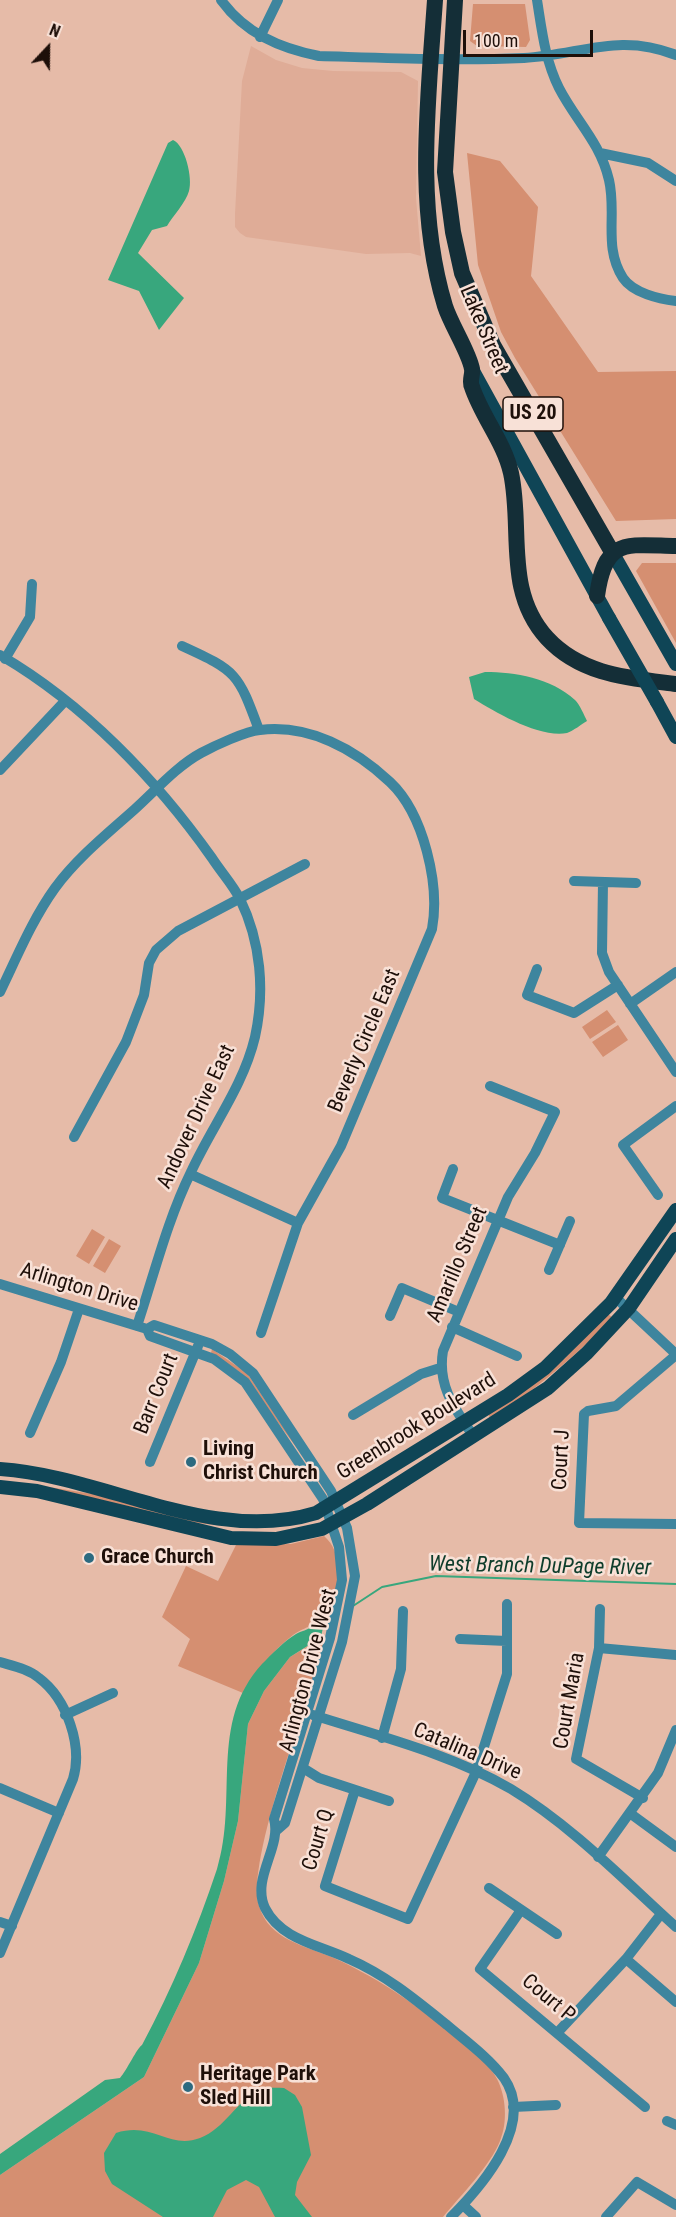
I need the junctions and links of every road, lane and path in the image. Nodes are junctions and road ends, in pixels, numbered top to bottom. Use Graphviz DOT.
graph roads {
  1 [pos="220,0"];
  2 [pos="278,0"];
  3 [pos="435,0"];
  4 [pos="455,0"];
  5 [pos="537,0"];
  6 [pos="260,37"];
  7 [pos="545,55"];
  8 [pos="676,55"];
  9 [pos="451,57"];
  10 [pos="430,58"];
  11 [pos="600,153"];
  12 [pos="676,180"];
  13 [pos="676,301"];
  14 [pos="472,369"];
  15 [pos="676,546"];
  16 [pos="612,552"];
  17 [pos="32,584"];
  18 [pos="597,596"];
  19 [pos="182,646"];
  20 [pos="3,657"];
  21 [pos="676,664"];
  22 [pos="676,684"];
  23 [pos="65,701"];
  24 [pos="259,730"];
  25 [pos="676,737"];
  26 [pos="0,770"];
  27 [pos="157,789"];
  28 [pos="305,864"];
  29 [pos="574,880"];
  30 [pos="603,882"];
  31 [pos="636,883"];
  32 [pos="240,899"];
  33 [pos="537,969"];
  34 [pos="676,972"];
  35 [pos="618,985"];
  36 [pos="0,992"];
  37 [pos="630,1004"];
  38 [pos="676,1072"];
  39 [pos="490,1086"];
  40 [pos="676,1106"];
  41 [pos="74,1137"];
  42 [pos="453,1169"];
  43 [pos="190,1174"];
  44 [pos="658,1195"];
  45 [pos="676,1210"];
  46 [pos="498,1221"];
  47 [pos="570,1221"];
  48 [pos="298,1223"];
  49 [pos="676,1239"];
  50 [pos="560,1245"];
  51 [pos="549,1270"];
  52 [pos="0,1284"];
  53 [pos="615,1297"];
  54 [pos="628,1308"];
  55 [pos="78,1309"];
  56 [pos="459,1312"];
  57 [pos="390,1316"];
  58 [pos="452,1327"];
  59 [pos="142,1328"];
  60 [pos="261,1333"];
  61 [pos="200,1340"];
  62 [pos="196,1351"];
  63 [pos="676,1355"];
  64 [pos="518,1356"];
  65 [pos="440,1368"];
  66 [pos="353,1415"];
  67 [pos="464,1423"];
  68 [pos="30,1433"];
  69 [pos="474,1437"];
  70 [pos="150,1462"];
  71 [pos="0,1469"];
  72 [pos="0,1486"];
  73 [pos="331,1505"];
  74 [pos="338,1521"];
  75 [pos="676,1524"];
  76 [pos="507,1604"];
  77 [pos="600,1609"];
  78 [pos="403,1611"];
  79 [pos="460,1639"];
  80 [pos="507,1641"];
  81 [pos="599,1648"];
  82 [pos="676,1655"];
  83 [pos="0,1662"];
  84 [pos="113,1693"];
  85 [pos="307,1713"];
  86 [pos="65,1715"];
  87 [pos="318,1717"];
  88 [pos="676,1730"];
  89 [pos="382,1738"];
  90 [pos="303,1768"];
  91 [pos="476,1772"];
  92 [pos="0,1788"];
  93 [pos="355,1790"];
  94 [pos="643,1798"];
  95 [pos="389,1802"];
  96 [pos="59,1813"];
  97 [pos="632,1814"];
  98 [pos="277,1830"];
  99 [pos="676,1847"];
  100 [pos="598,1857"];
  101 [pos="489,1888"];
  102 [pos="521,1910"];
  103 [pos="661,1914"];
  104 [pos="0,1922"];
  105 [pos="12,1926"];
  106 [pos="676,1928"];
  107 [pos="557,1934"];
  108 [pos="0,1953"];
  109 [pos="626,1959"];
  110 [pos="676,2002"];
  111 [pos="558,2032"];
  112 [pos="556,2104"];
  113 [pos="513,2107"];
  114 [pos="645,2107"];
  115 [pos="463,2205"];
  116 [pos="676,2205"];
  117 [pos="452,2217"];
  118 [pos="476,2217"];
  119 [pos="606,2217"];
  1 -- 6 [label="street"];
  2 -- 6 [label="street"];
  3 -- 10 [label="highway, Lake Street / US 20"];
  4 -- 9 [label="highway, Lake Street / US 20"];
  5 -- 7 [label="street"];
  6 -- 10 [label="street"];
  7 -- 8 [label="street"];
  7 -- 9 [label="street"];
  7 -- 11 [label="street"];
  9 -- 10 [label="street"];
  9 -- 16 [label="highway, Lake Street / US 20"];
  10 -- 14 [label="highway, Lake Street / US 20"];
  11 -- 12 [label="street"];
  11 -- 13 [label="street"];
  14 -- 18 [label="main road, Lake Street / US 20"];
  14 -- 22 [label="highway"];
  15 -- 16 [label="highway"];
  16 -- 18 [label="highway"];
  16 -- 21 [label="main road, Lake Street / US 20"];
  17 -- 20 [label="street"];
  18 -- 25 [label="main road, Lake Street / US 20, bridge"];
  19 -- 24 [label="street"];
  20 -- 23 [label="street, Andover Drive East"];
  23 -- 26 [label="street"];
  23 -- 27 [label="street, Andover Drive East"];
  24 -- 27 [label="street"];
  24 -- 48 [label="street, Beverly Circle East"];
  27 -- 32 [label="street, Andover Drive East"];
  27 -- 36 [label="street"];
  28 -- 32 [label="street"];
  29 -- 30 [label="street"];
  30 -- 31 [label="street"];
  30 -- 35 [label="street"];
  32 -- 41 [label="street"];
  32 -- 43 [label="street, Andover Drive East"];
  33 -- 35 [label="street"];
  34 -- 37 [label="street"];
  35 -- 37 [label="street"];
  37 -- 38 [label="street"];
  39 -- 46 [label="street, Amarillo Street"];
  40 -- 44 [label="street"];
  42 -- 46 [label="street"];
  43 -- 48 [label="street"];
  43 -- 59 [label="street, Andover Drive East"];
  45 -- 53 [label="main road, Greenbrook Boulevard"];
  46 -- 50 [label="street"];
  46 -- 56 [label="street, Amarillo Street"];
  47 -- 50 [label="street"];
  48 -- 60 [label="street, Beverly Circle East"];
  49 -- 54 [label="main road, Greenbrook Boulevard"];
  50 -- 51 [label="street"];
  52 -- 55 [label="street, Arlington Drive"];
  53 -- 54 [label="street"];
  53 -- 67 [label="main road, Greenbrook Boulevard"];
  54 -- 63 [label="street"];
  54 -- 69 [label="main road, Greenbrook Boulevard"];
  55 -- 59 [label="street, Arlington Drive"];
  55 -- 68 [label="street"];
  56 -- 57 [label="street"];
  56 -- 58 [label="street, Amarillo Street"];
  58 -- 64 [label="street"];
  58 -- 65 [label="street, Amarillo Street"];
  59 -- 61 [label="street, Arlington Drive"];
  59 -- 62 [label="street, Arlington Drive"];
  61 -- 62 [label="street, Barr Court"];
  61 -- 73 [label="street, Arlington Drive"];
  62 -- 70 [label="street, Barr Court"];
  62 -- 73 [label="street, Arlington Drive"];
  63 -- 75 [label="street, Court J"];
  65 -- 66 [label="street"];
  65 -- 67 [label="street"];
  67 -- 69 [label="street"];
  67 -- 73 [label="main road, Greenbrook Boulevard"];
  69 -- 74 [label="main road, Greenbrook Boulevard"];
  71 -- 73 [label="main road, Greenbrook Boulevard"];
  72 -- 74 [label="main road, Greenbrook Boulevard"];
  73 -- 74 [label="street, Arlington Drive"];
  74 -- 85 [label="street, Arlington Drive West"];
  74 -- 87 [label="street, Arlington Drive West"];
  76 -- 80 [label="street"];
  77 -- 81 [label="street, Court Maria"];
  78 -- 89 [label="street"];
  79 -- 80 [label="street"];
  80 -- 91 [label="street"];
  81 -- 82 [label="street"];
  81 -- 94 [label="street, Court Maria"];
  83 -- 86 [label="street"];
  84 -- 86 [label="street"];
  85 -- 87 [label="street, Catalina Drive"];
  85 -- 98 [label="street, Arlington Drive West"];
  86 -- 96 [label="street"];
  87 -- 89 [label="street, Catalina Drive"];
  87 -- 90 [label="street, Arlington Drive West"];
  88 -- 94 [label="street"];
  89 -- 91 [label="street, Catalina Drive"];
  90 -- 93 [label="street, Court Q"];
  90 -- 98 [label="street, Arlington Drive West"];
  91 -- 93 [label="street, Court Q"];
  91 -- 100 [label="street, Catalina Drive"];
  92 -- 96 [label="street"];
  93 -- 95 [label="street, Court Q"];
  94 -- 97 [label="street"];
  96 -- 105 [label="street"];
  97 -- 99 [label="street"];
  97 -- 100 [label="street"];
  98 -- 113 [label="street, Arlington Drive West"];
  100 -- 103 [label="street, Catalina Drive"];
  101 -- 102 [label="street"];
  102 -- 107 [label="street"];
  102 -- 111 [label="street, Court P"];
  103 -- 106 [label="street, Catalina Drive"];
  103 -- 109 [label="street"];
  104 -- 105 [label="street"];
  105 -- 108 [label="street"];
  109 -- 110 [label="street"];
  109 -- 111 [label="street"];
  111 -- 114 [label="street, Court P"];
  112 -- 113 [label="street"];
  113 -- 115 [label="street, Arlington Drive West"];
  115 -- 117 [label="street, Arlington Drive West"];
  115 -- 118 [label="street"];
  116 -- 119 [label="street"];
}
